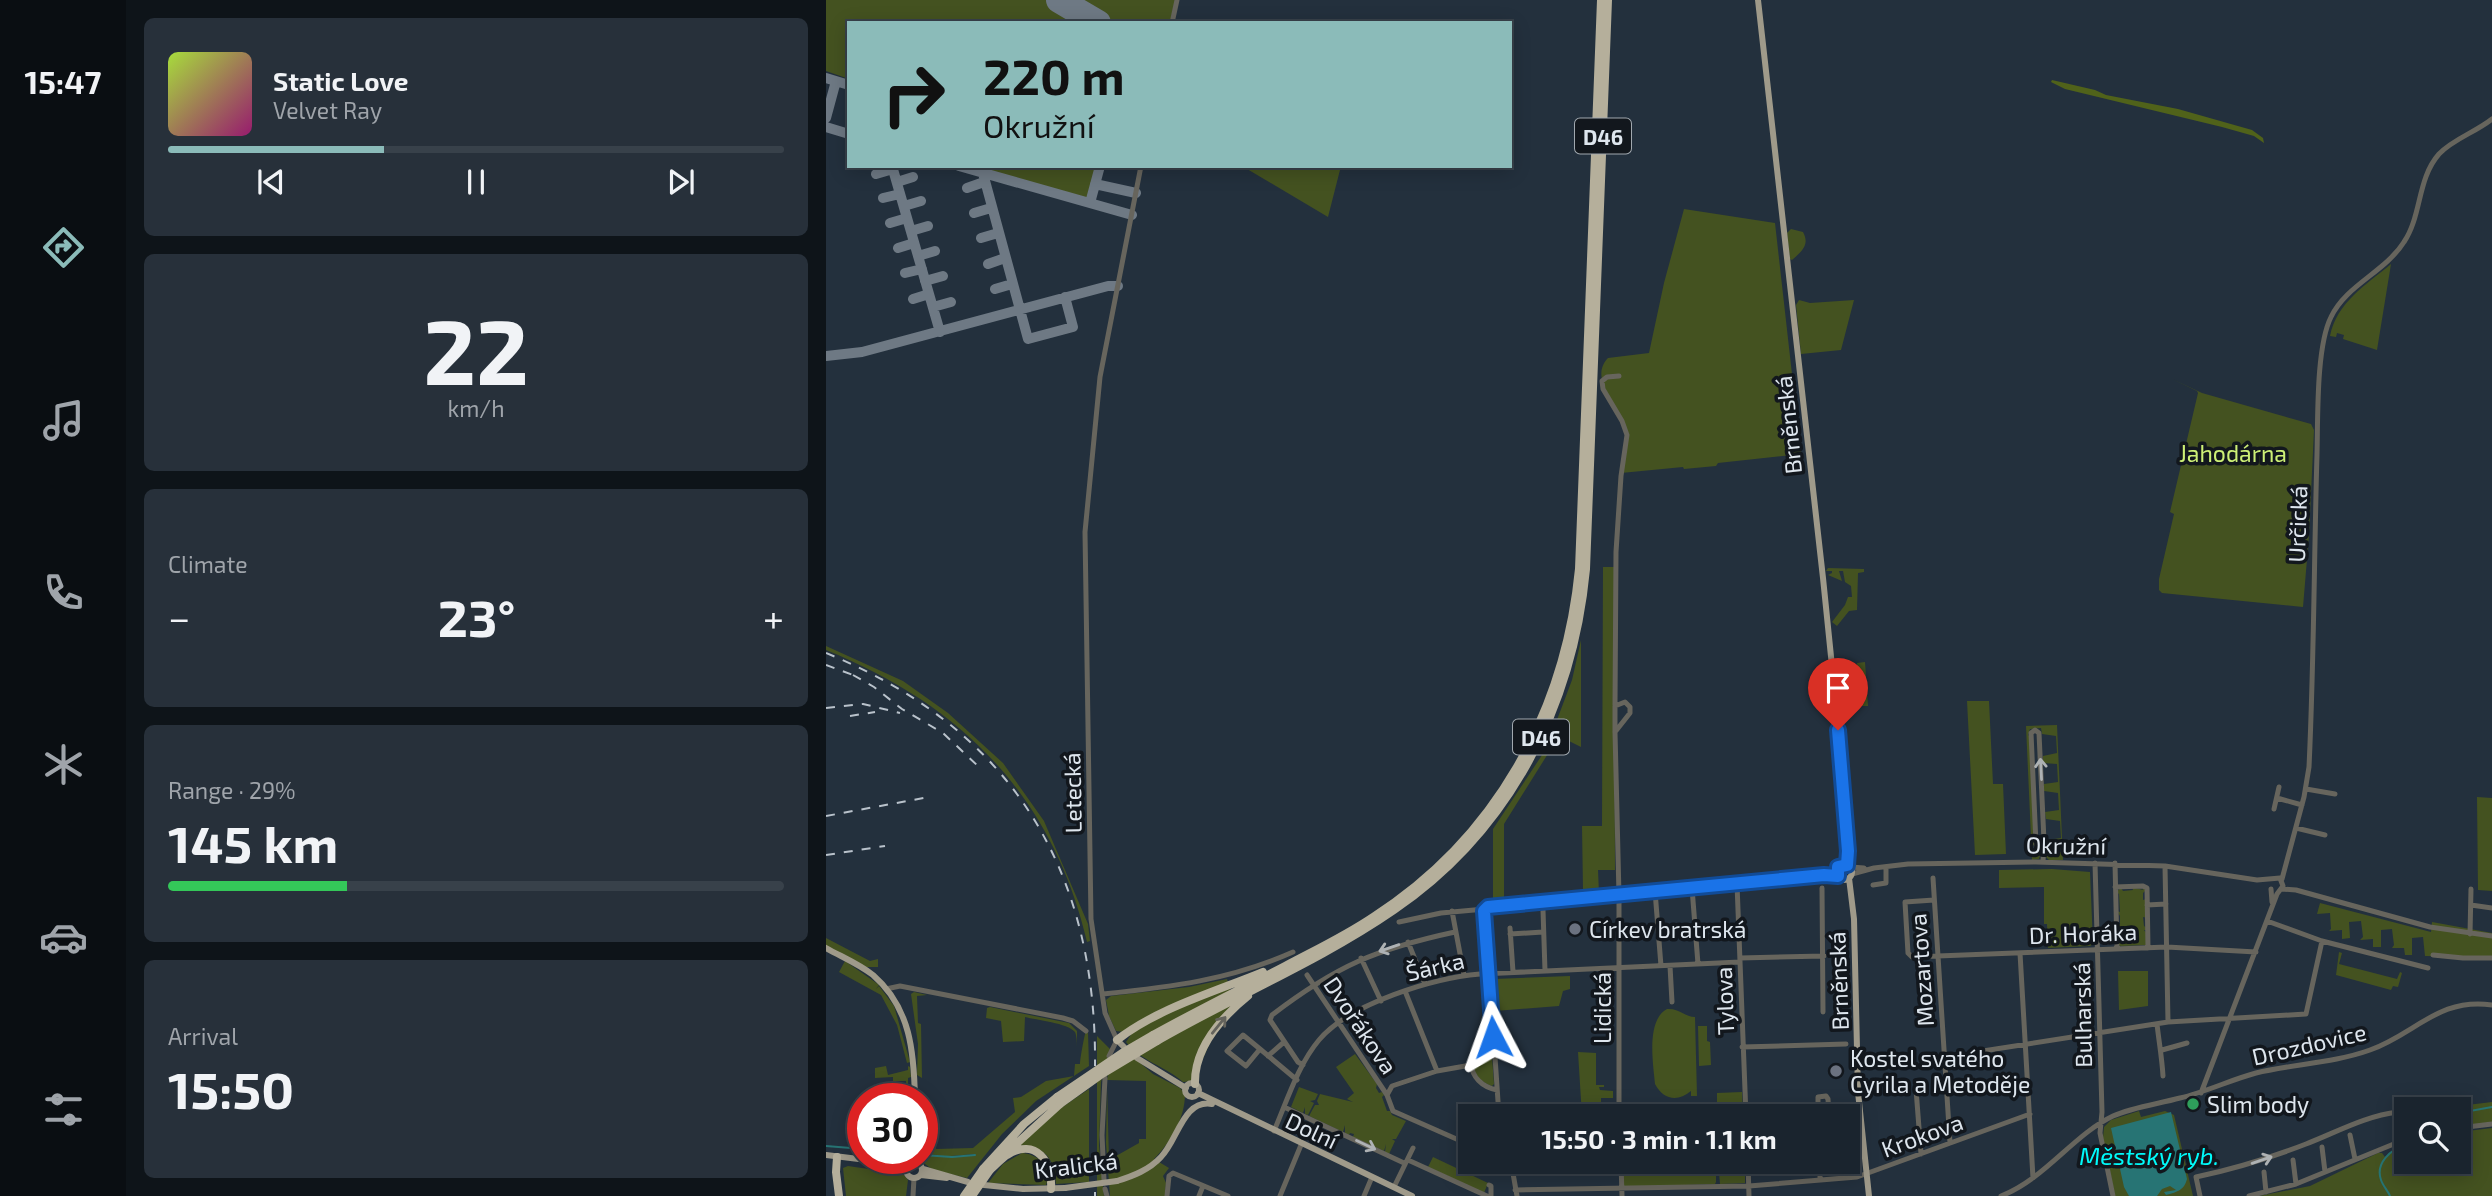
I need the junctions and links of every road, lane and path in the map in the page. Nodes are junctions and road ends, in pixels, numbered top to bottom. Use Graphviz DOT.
graph roads {
  1 [pos="1177,0"];
  2 [pos="1601,0"];
  3 [pos="1608,0"];
  4 [pos="1758,0"];
  5 [pos="1172,21"];
  6 [pos="2492,119"];
  7 [pos="1141,168"];
  8 [pos="1619,376"];
  9 [pos="1615,706"];
  10 [pos="1615,732"];
  11 [pos="2280,787"];
  12 [pos="2306,789"];
  13 [pos="2042,790"];
  14 [pos="2034,791"];
  15 [pos="2334,794"];
  16 [pos="2277,798"];
  17 [pos="2302,805"];
  18 [pos="2274,809"];
  19 [pos="2296,828"];
  20 [pos="2325,835"];
  21 [pos="2044,847"];
  22 [pos="2043,862"];
  23 [pos="2095,863"];
  24 [pos="2115,863"];
  25 [pos="2165,866"];
  26 [pos="1886,867"];
  27 [pos="1846,875"];
  28 [pos="1933,878"];
  29 [pos="2257,880"];
  30 [pos="2279,883"];
  31 [pos="1737,884"];
  32 [pos="1873,885"];
  33 [pos="2115,887"];
  34 [pos="1692,888"];
  35 [pos="1822,888"];
  36 [pos="2271,888"];
  37 [pos="2471,889"];
  38 [pos="1655,891"];
  39 [pos="1619,895"];
  40 [pos="1934,900"];
  41 [pos="2166,904"];
  42 [pos="2147,905"];
  43 [pos="2471,905"];
  44 [pos="2492,908"];
  45 [pos="1485,909"];
  46 [pos="2272,909"];
  47 [pos="1543,910"];
  48 [pos="1452,911"];
  49 [pos="2267,921"];
  50 [pos="1399,922"];
  51 [pos="1455,932"];
  52 [pos="1543,932"];
  53 [pos="2470,934"];
  54 [pos="2492,936"];
  55 [pos="2322,941"];
  56 [pos="1408,942"];
  57 [pos="2167,947"];
  58 [pos="826,948"];
  59 [pos="2148,948"];
  60 [pos="2117,949"];
  61 [pos="2098,950"];
  62 [pos="1293,952"];
  63 [pos="2256,952"];
  64 [pos="2020,953"];
  65 [pos="2433,955"];
  66 [pos="1824,956"];
  67 [pos="1938,956"];
  68 [pos="1361,958"];
  69 [pos="2492,958"];
  70 [pos="1740,960"];
  71 [pos="1292,962"];
  72 [pos="1698,964"];
  73 [pos="1661,966"];
  74 [pos="1670,966"];
  75 [pos="2428,968"];
  76 [pos="1619,969"];
  77 [pos="1545,971"];
  78 [pos="1513,972"];
  79 [pos="1489,973"];
  80 [pos="1307,975"];
  81 [pos="1464,975"];
  82 [pos="1268,982"];
  83 [pos="1312,984"];
  84 [pos="1425,984"];
  85 [pos="886,989"];
  86 [pos="1405,991"];
  87 [pos="1103,994"];
  88 [pos="1381,1001"];
  89 [pos="1672,1002"];
  90 [pos="2492,1005"];
  91 [pos="1823,1012"];
  92 [pos="2229,1018"];
  93 [pos="2168,1022"];
  94 [pos="1338,1023"];
  95 [pos="2157,1024"];
  96 [pos="1086,1031"];
  97 [pos="2100,1032"];
  98 [pos="1493,1037"];
  99 [pos="1155,1038"];
  100 [pos="1284,1042"];
  101 [pos="2187,1043"];
  102 [pos="1121,1044"];
  103 [pos="1846,1044"];
  104 [pos="2026,1045"];
  105 [pos="1742,1047"];
  106 [pos="1261,1049"];
  107 [pos="2162,1050"];
  108 [pos="1970,1053"];
  109 [pos="1109,1056"];
  110 [pos="1268,1056"];
  111 [pos="1137,1058"];
  112 [pos="1303,1065"];
  113 [pos="1471,1065"];
  114 [pos="1437,1071"];
  115 [pos="2163,1076"];
  116 [pos="1105,1078"];
  117 [pos="1297,1080"];
  118 [pos="914,1083"];
  119 [pos="1185,1088"];
  120 [pos="1196,1088"];
  121 [pos="1916,1088"];
  122 [pos="1497,1090"];
  123 [pos="2201,1093"];
  124 [pos="1387,1095"];
  125 [pos="1190,1096"];
  126 [pos="1498,1104"];
  127 [pos="1619,1104"];
  128 [pos="1747,1104"];
  129 [pos="1818,1104"];
  130 [pos="1828,1104"];
  131 [pos="1221,1105"];
  132 [pos="1284,1107"];
  133 [pos="2394,1112"];
  134 [pos="2030,1115"];
  135 [pos="2101,1124"];
  136 [pos="2492,1124"];
  137 [pos="2471,1127"];
  138 [pos="1274,1131"];
  139 [pos="1177,1133"];
  140 [pos="2350,1135"];
  141 [pos="1458,1140"];
  142 [pos="1950,1143"];
  143 [pos="2394,1143"];
  144 [pos="1301,1145"];
  145 [pos="2322,1147"];
  146 [pos="1413,1148"];
  147 [pos="1921,1154"];
  148 [pos="826,1156"];
  149 [pos="837,1157"];
  150 [pos="847,1158"];
  151 [pos="2355,1159"];
  152 [pos="2293,1160"];
  153 [pos="1406,1162"];
  154 [pos="986,1169"];
  155 [pos="2264,1172"];
  156 [pos="2325,1172"];
  157 [pos="909,1174"];
  158 [pos="919,1174"];
  159 [pos="1513,1174"];
  160 [pos="1620,1174"];
  161 [pos="1748,1174"];
  162 [pos="1820,1174"];
  163 [pos="1866,1174"];
  164 [pos="1372,1177"];
  165 [pos="2033,1178"];
  166 [pos="1104,1180"];
  167 [pos="1820,1180"];
  168 [pos="968,1182"];
  169 [pos="2296,1184"];
  170 [pos="984,1185"];
  171 [pos="1489,1185"];
  172 [pos="1203,1186"];
  173 [pos="1749,1186"];
  174 [pos="1394,1187"];
  175 [pos="1051,1189"];
  176 [pos="1621,1192"];
  177 [pos="2266,1192"];
  178 [pos="1516,1193"];
  179 [pos="839,1196"];
  180 [pos="913,1196"];
  181 [pos="964,1196"];
  182 [pos="972,1196"];
  183 [pos="1167,1196"];
  184 [pos="1199,1196"];
  185 [pos="1228,1196"];
  186 [pos="1280,1196"];
  187 [pos="1364,1196"];
  188 [pos="1412,1196"];
  189 [pos="1489,1196"];
  190 [pos="1749,1196"];
  191 [pos="1870,1196"];
  192 [pos="2001,1196"];
  193 [pos="2113,1196"];
  194 [pos="2200,1196"];
  195 [pos="2249,1196"];
  1 -- 5 [label="street"];
  2 -- 71 [label="highway, D46"];
  3 -- 82 [label="highway, D46"];
  4 -- 27 [label="main road, Brněnská"];
  6 -- 12 [label="street, Určická"];
  7 -- 87 [label="street, Letecká"];
  8 -- 9 [label="street"];
  9 -- 10 [label="street, Lidická"];
  9 -- 10 [label="street, Lidická"];
  10 -- 39 [label="street, Lidická"];
  11 -- 16 [label="street"];
  12 -- 15 [label="street"];
  12 -- 17 [label="street, Určická"];
  13 -- 14 [label="street"];
  13 -- 14 [label="street, one-way"];
  13 -- 21 [label="street"];
  14 -- 21 [label="street"];
  16 -- 17 [label="street"];
  16 -- 18 [label="street"];
  17 -- 19 [label="street, Určická"];
  19 -- 20 [label="street"];
  19 -- 30 [label="street, Určická"];
  21 -- 22 [label="street"];
  22 -- 23 [label="street, Okružní"];
  22 -- 26 [label="street, Okružní"];
  23 -- 24 [label="street, Okružní"];
  23 -- 61 [label="street, Bulharská"];
  24 -- 25 [label="street, Okružní"];
  24 -- 33 [label="street"];
  25 -- 29 [label="street, Okružní"];
  25 -- 41 [label="street"];
  26 -- 27 [label="street, Okružní"];
  26 -- 32 [label="street"];
  27 -- 31 [label="street, Okružní"];
  27 -- 163 [label="main road, Brněnská"];
  28 -- 40 [label="street, Mozartova"];
  29 -- 30 [label="street, Okružní"];
  29 -- 36 [label="street, Okružní"];
  30 -- 36 [label="street, Určická"];
  30 -- 36 [label="street, Okružní"];
  30 -- 46 [label="street, Určická"];
  30 -- 53 [label="street"];
  31 -- 34 [label="street, Okružní"];
  31 -- 70 [label="street, Tylova"];
  33 -- 42 [label="street"];
  33 -- 60 [label="street"];
  34 -- 38 [label="street, Okružní"];
  34 -- 72 [label="street"];
  35 -- 66 [label="street"];
  36 -- 46 [label="street, Určická"];
  37 -- 43 [label="street"];
  38 -- 39 [label="street, Okružní"];
  38 -- 73 [label="street"];
  39 -- 45 [label="street, Okružní"];
  39 -- 76 [label="street, Lidická"];
  40 -- 67 [label="street, Mozartova"];
  40 -- 67 [label="street, Dr. Horáka"];
  41 -- 42 [label="street"];
  41 -- 57 [label="street"];
  42 -- 59 [label="street"];
  43 -- 44 [label="street"];
  43 -- 53 [label="street"];
  45 -- 48 [label="street, Okružní"];
  45 -- 79 [label="street"];
  46 -- 49 [label="street, Určická"];
  47 -- 52 [label="street"];
  48 -- 50 [label="street, Okružní"];
  48 -- 51 [label="street"];
  49 -- 55 [label="street"];
  49 -- 63 [label="street, Určická"];
  51 -- 56 [label="street"];
  51 -- 81 [label="street"];
  52 -- 77 [label="street"];
  52 -- 78 [label="street"];
  53 -- 54 [label="street"];
  55 -- 75 [label="street"];
  55 -- 92 [label="street"];
  56 -- 68 [label="street, one-way"];
  56 -- 84 [label="street"];
  57 -- 59 [label="street, Dr. Horáka"];
  57 -- 63 [label="street, Dr. Horáka"];
  57 -- 93 [label="street"];
  58 -- 85 [label="main road"];
  59 -- 60 [label="street, Dr. Horáka"];
  60 -- 61 [label="street, Dr. Horáka"];
  61 -- 64 [label="street, Dr. Horáka"];
  61 -- 97 [label="street, Bulharská"];
  62 -- 87 [label="street"];
  63 -- 92 [label="street, Určická"];
  64 -- 67 [label="street, Dr. Horáka"];
  64 -- 104 [label="street"];
  65 -- 69 [label="street"];
  66 -- 70 [label="street, Šárka"];
  66 -- 91 [label="street"];
  67 -- 142 [label="street, Mozartova"];
  68 -- 83 [label="street"];
  68 -- 88 [label="street"];
  70 -- 72 [label="street, Šárka"];
  70 -- 105 [label="street, Tylova"];
  71 -- 99 [label="highway, D46"];
  71 -- 102 [label="highway"];
  72 -- 74 [label="street, Šárka"];
  73 -- 74 [label="street, Šárka"];
  73 -- 76 [label="street, Šárka"];
  74 -- 89 [label="street"];
  76 -- 77 [label="street, Šárka"];
  76 -- 127 [label="street, Lidická"];
  77 -- 78 [label="street, Šárka"];
  78 -- 79 [label="street, Šárka"];
  79 -- 81 [label="street, Šárka"];
  79 -- 98 [label="street"];
  80 -- 83 [label="street, Dvořákova"];
  81 -- 84 [label="street, Šárka"];
  82 -- 99 [label="highway, D46"];
  120 -- 82 [label="highway, one-way"];
  83 -- 94 [label="street, Dvořákova"];
  83 -- 100 [label="street"];
  84 -- 86 [label="street, Šárka"];
  85 -- 96 [label="street"];
  85 -- 118 [label="main road"];
  86 -- 88 [label="street, Šárka"];
  86 -- 114 [label="street"];
  87 -- 102 [label="street, Letecká"];
  88 -- 94 [label="street, Šárka"];
  90 -- 123 [label="street, Drozdovice"];
  92 -- 93 [label="street"];
  92 -- 123 [label="street, Určická"];
  93 -- 95 [label="street"];
  94 -- 112 [label="street, Šárka"];
  94 -- 124 [label="street, Dvořákova"];
  95 -- 97 [label="street"];
  95 -- 107 [label="street"];
  97 -- 104 [label="street"];
  97 -- 135 [label="street, Bulharská"];
  98 -- 113 [label="street"];
  98 -- 122 [label="street"];
  99 -- 154 [label="highway, D46, bridge"];
  100 -- 110 [label="street"];
  100 -- 112 [label="street"];
  101 -- 107 [label="street"];
  102 -- 109 [label="street"];
  103 -- 105 [label="street"];
  104 -- 108 [label="street"];
  104 -- 134 [label="street"];
  105 -- 128 [label="street, Tylova"];
  106 -- 106 [label="street"];
  106 -- 110 [label="street"];
  107 -- 115 [label="street"];
  110 -- 117 [label="street"];
  111 -- 119 [label="main road"];
  112 -- 117 [label="street, Šárka"];
  113 -- 114 [label="street"];
  113 -- 122 [label="street"];
  114 -- 124 [label="street"];
  116 -- 166 [label="street"];
  117 -- 132 [label="street, Šárka"];
  119 -- 120 [label="main road"];
  119 -- 125 [label="main road"];
  120 -- 125 [label="main road"];
  120 -- 131 [label="main road, Dolní"];
  121 -- 147 [label="street"];
  122 -- 126 [label="street"];
  123 -- 135 [label="street, Drozdovice"];
  124 -- 141 [label="street, Dvořákova"];
  125 -- 139 [label="main road"];
  129 -- 130 [label="street"];
  131 -- 138 [label="main road, Dolní"];
  131 -- 139 [label="main road, Kralická"];
  132 -- 138 [label="street, Šárka"];
  132 -- 153 [label="street, Dolní, one-way"];
  194 -- 133 [label="street, one-way"];
  134 -- 142 [label="street, Krokova"];
  134 -- 165 [label="street"];
  135 -- 165 [label="street, Drozdovice"];
  135 -- 193 [label="street, Bulharská"];
  136 -- 137 [label="street"];
  138 -- 144 [label="main road, Dolní"];
  139 -- 175 [label="main road, Kralická, bridge"];
  140 -- 151 [label="street"];
  142 -- 147 [label="street, Krokova"];
  143 -- 151 [label="street"];
  144 -- 164 [label="main road, Dolní"];
  144 -- 186 [label="street"];
  145 -- 156 [label="street"];
  146 -- 153 [label="street"];
  147 -- 163 [label="street, Krokova"];
  148 -- 149 [label="main road"];
  149 -- 150 [label="main road"];
  149 -- 179 [label="highway"];
  151 -- 156 [label="street"];
  152 -- 169 [label="street"];
  153 -- 174 [label="street"];
  153 -- 189 [label="street, Dolní"];
  154 -- 175 [label="highway"];
  154 -- 181 [label="highway, D46, bridge"];
  154 -- 182 [label="highway, D46, bridge"];
  155 -- 177 [label="street"];
  156 -- 169 [label="street"];
  157 -- 158 [label="main road"];
  158 -- 168 [label="main road"];
  158 -- 180 [label="street"];
  159 -- 178 [label="street"];
  160 -- 176 [label="street"];
  161 -- 173 [label="street"];
  162 -- 167 [label="street"];
  163 -- 167 [label="street, Krokova"];
  163 -- 191 [label="main road, Brněnská"];
  164 -- 174 [label="main road, Dolní"];
  164 -- 187 [label="street"];
  165 -- 192 [label="street, Drozdovice"];
  167 -- 173 [label="street, Krokova"];
  169 -- 177 [label="street"];
  170 -- 175 [label="main road, Kralická"];
  171 -- 189 [label="street"];
  172 -- 183 [label="street"];
  172 -- 184 [label="street"];
  172 -- 185 [label="street"];
  173 -- 176 [label="street, Krokova"];
  173 -- 190 [label="street"];
  174 -- 188 [label="main road, Dolní"];
  176 -- 178 [label="street, Krokova"];
  177 -- 195 [label="street"];
}
